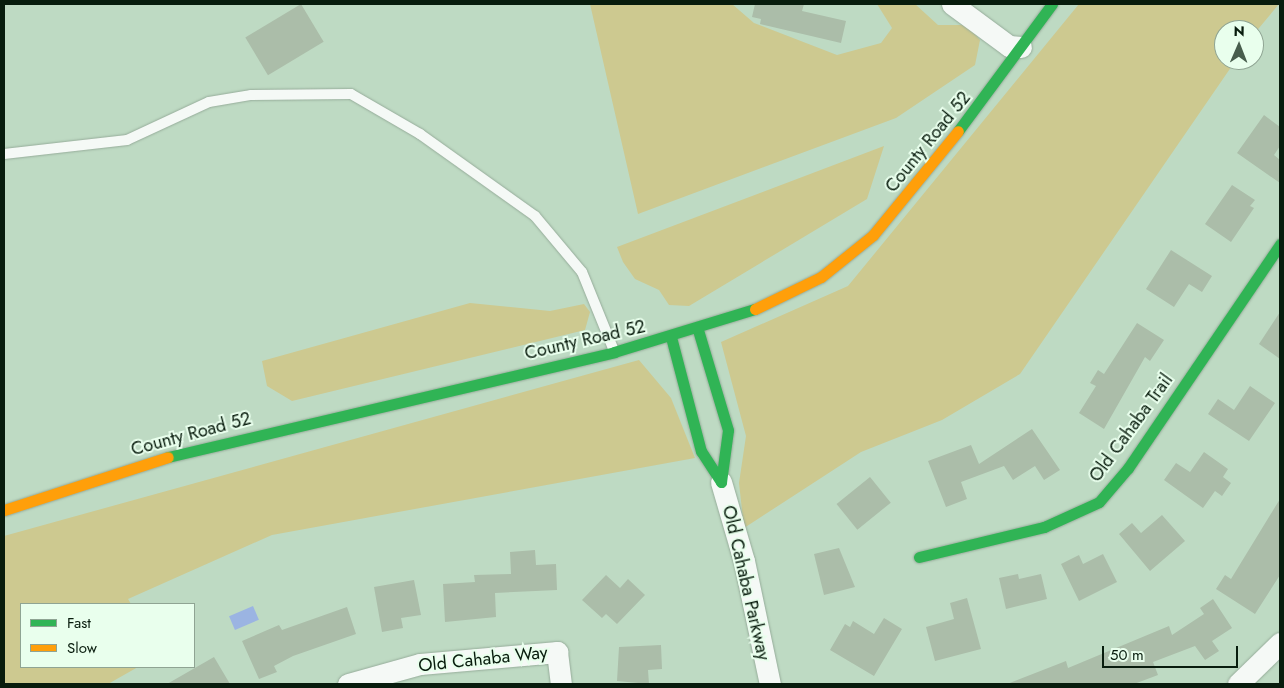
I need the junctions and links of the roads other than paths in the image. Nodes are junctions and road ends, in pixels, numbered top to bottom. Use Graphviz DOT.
graph roads {
  1 [pos="952,4"];
  2 [pos="1052,4"];
  3 [pos="1021,47"];
  4 [pos="4,154"];
  5 [pos="1280,244"];
  6 [pos="698,330"];
  7 [pos="671,337"];
  8 [pos="614,352"];
  9 [pos="721,482"];
  10 [pos="4,510"];
  11 [pos="919,557"];
  12 [pos="1280,643"];
  13 [pos="348,684"];
  14 [pos="561,684"];
  15 [pos="770,684"];
  16 [pos="1238,684"];
  1 -- 3 [label="street"];
  2 -- 3 [label="main road, County Road 52"];
  3 -- 6 [label="main road, County Road 52"];
  4 -- 8 [label="lane"];
  5 -- 11 [label="main road, Old Cahaba Trail"];
  6 -- 7 [label="main road, County Road 52"];
  6 -- 9 [label="main road, Old Cahaba Parkway"];
  7 -- 8 [label="main road, County Road 52"];
  7 -- 9 [label="main road, Old Cahaba Parkway"];
  8 -- 10 [label="main road, County Road 52"];
  9 -- 15 [label="street, Old Cahaba Parkway"];
  12 -- 16 [label="street"];
  13 -- 14 [label="street, Old Cahaba Way"];
}
